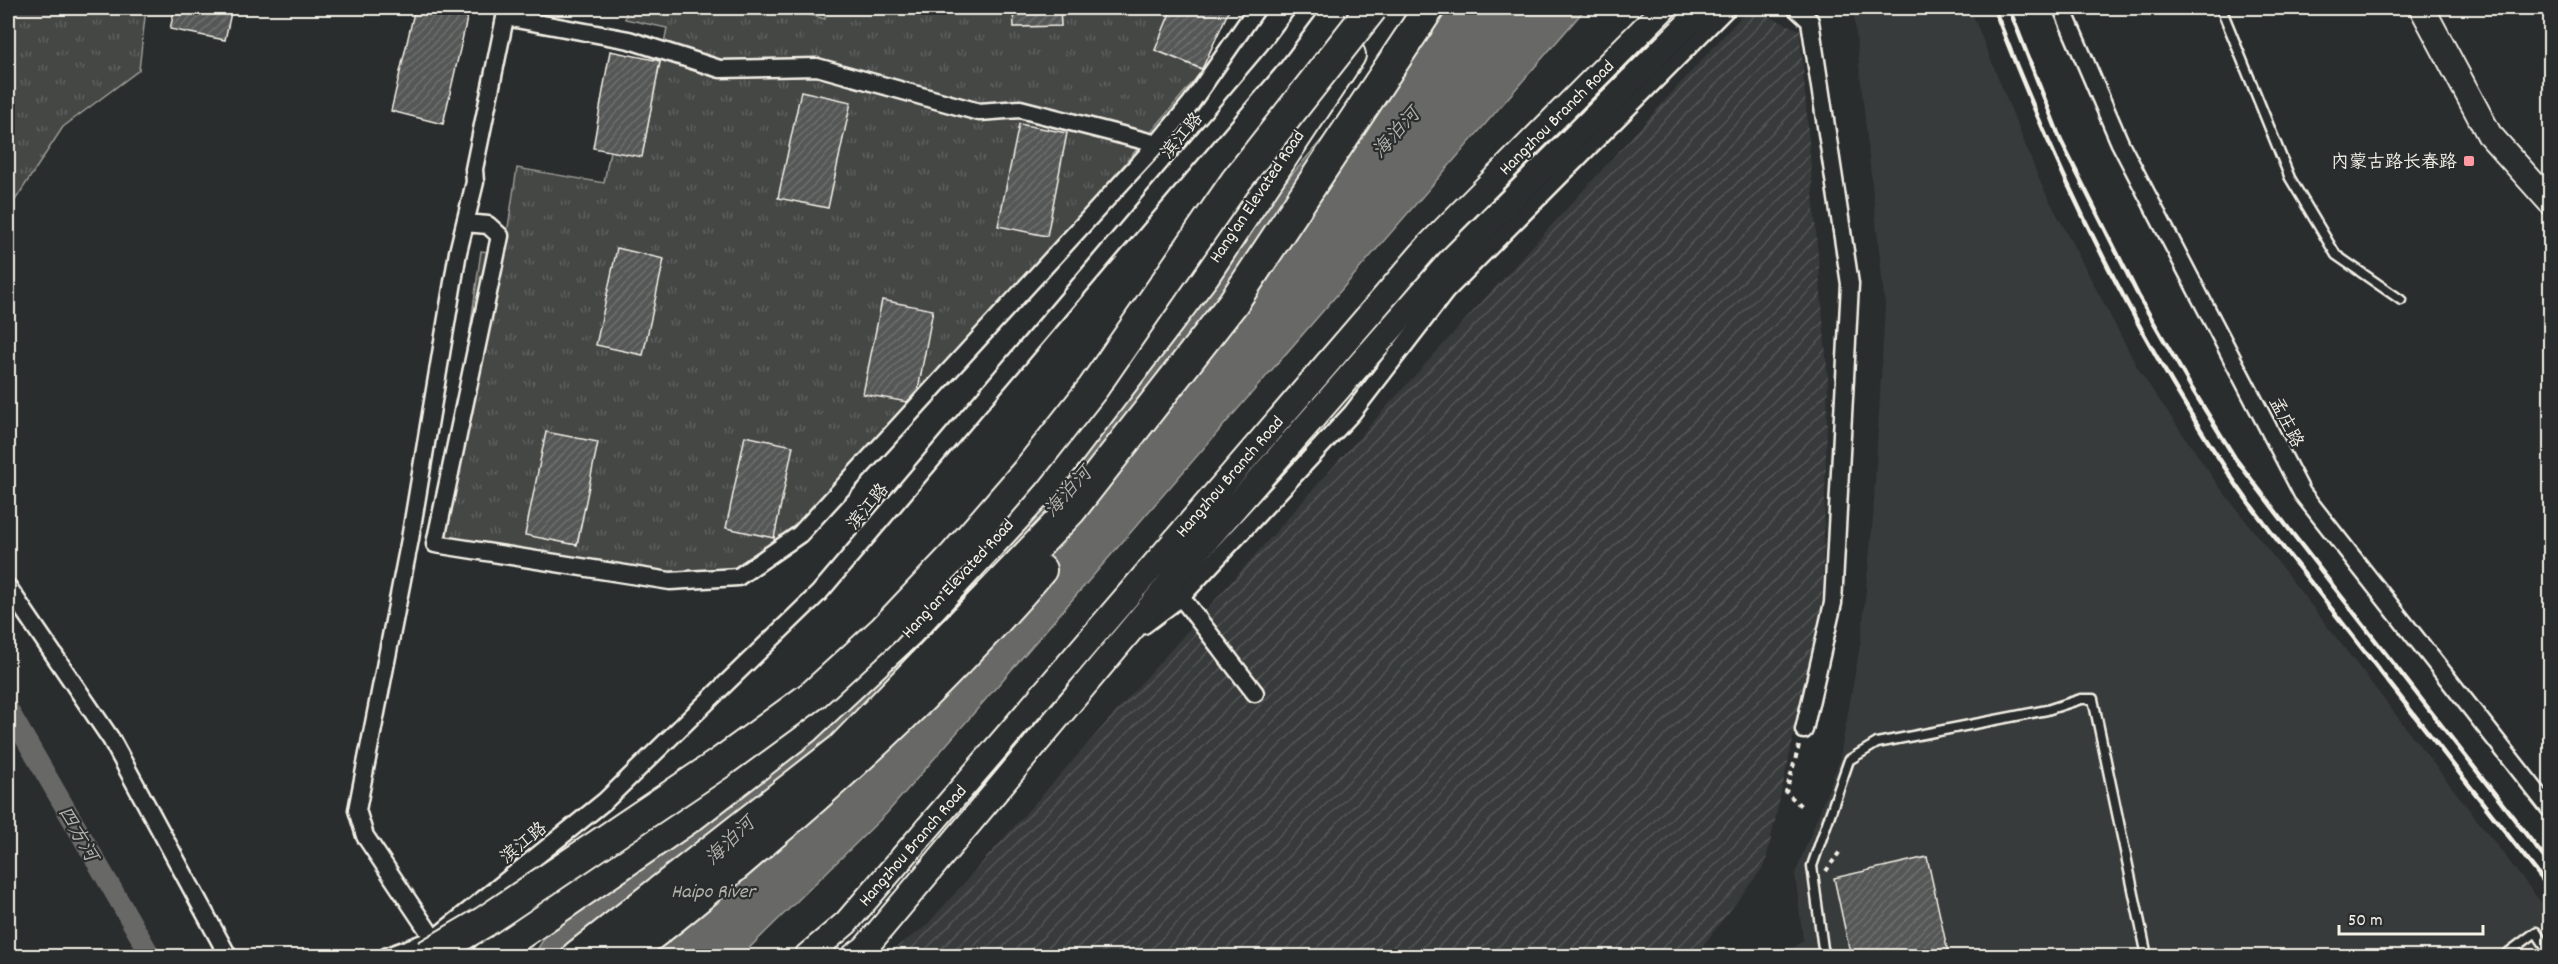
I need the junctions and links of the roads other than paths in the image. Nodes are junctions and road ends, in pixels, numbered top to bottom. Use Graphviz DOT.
graph roads {
  1 [pos="1257,8"];
  2 [pos="1310,8"];
  3 [pos="1372,8"];
  4 [pos="1382,8"];
  5 [pos="1429,8"];
  6 [pos="1664,8"];
  7 [pos="1704,8"];
  8 [pos="1727,8"];
  9 [pos="1796,8"];
  10 [pos="2062,8"];
  11 [pos="2221,8"];
  12 [pos="2422,8"];
  13 [pos="506,12"];
  14 [pos="1157,144"];
  15 [pos="2550,202"];
  16 [pos="465,223"];
  17 [pos="1260,262"];
  18 [pos="2401,300"];
  19 [pos="8,587"];
  20 [pos="1181,597"];
  21 [pos="1119,643"];
  22 [pos="1255,693"];
  23 [pos="1804,730"];
  24 [pos="2550,809"];
  25 [pos="846,923"];
  26 [pos="430,948"];
  27 [pos="2550,953"];
  28 [pos="863,954"];
  29 [pos="228,957"];
  30 [pos="387,957"];
  31 [pos="445,957"];
  32 [pos="488,957"];
  33 [pos="577,957"];
  34 [pos="623,957"];
  35 [pos="807,957"];
  36 [pos="1824,957"];
  37 [pos="2147,957"];
  38 [pos="2504,957"];
  1 -- 14 [label="street"];
  2 -- 26 [label="street, 滨江路"];
  3 -- 26 [label="highway, bridge"];
  4 -- 32 [label="highway, Hang'an Elevated Road"];
  5 -- 17 [label="highway, Hang'an Elevated Road"];
  6 -- 25 [label="main road, Hangzhou Branch Road"];
  7 -- 21 [label="main road, Hangzhou Branch Road"];
  8 -- 20 [label="street"];
  9 -- 23 [label="street"];
  10 -- 24 [label="street, 孟庄路"];
  11 -- 18 [label="lane"];
  12 -- 15 [label="main road"];
  13 -- 14 [label="street"];
  13 -- 16 [label="street"];
  14 -- 16 [label="street"];
  16 -- 26 [label="street"];
  17 -- 33 [label="highway, Hang'an Elevated Road"];
  17 -- 34 [label="highway"];
  19 -- 29 [label="street"];
  20 -- 21 [label="street"];
  20 -- 22 [label="street"];
  21 -- 28 [label="main road, Hangzhou Branch Road"];
  25 -- 28 [label="street"];
  25 -- 35 [label="main road, Hangzhou Branch Road"];
  26 -- 30 [label="street, 滨江路"];
  26 -- 31 [label="street"];
  27 -- 38 [label="lane"];
  36 -- 37 [label="lane"];
}
